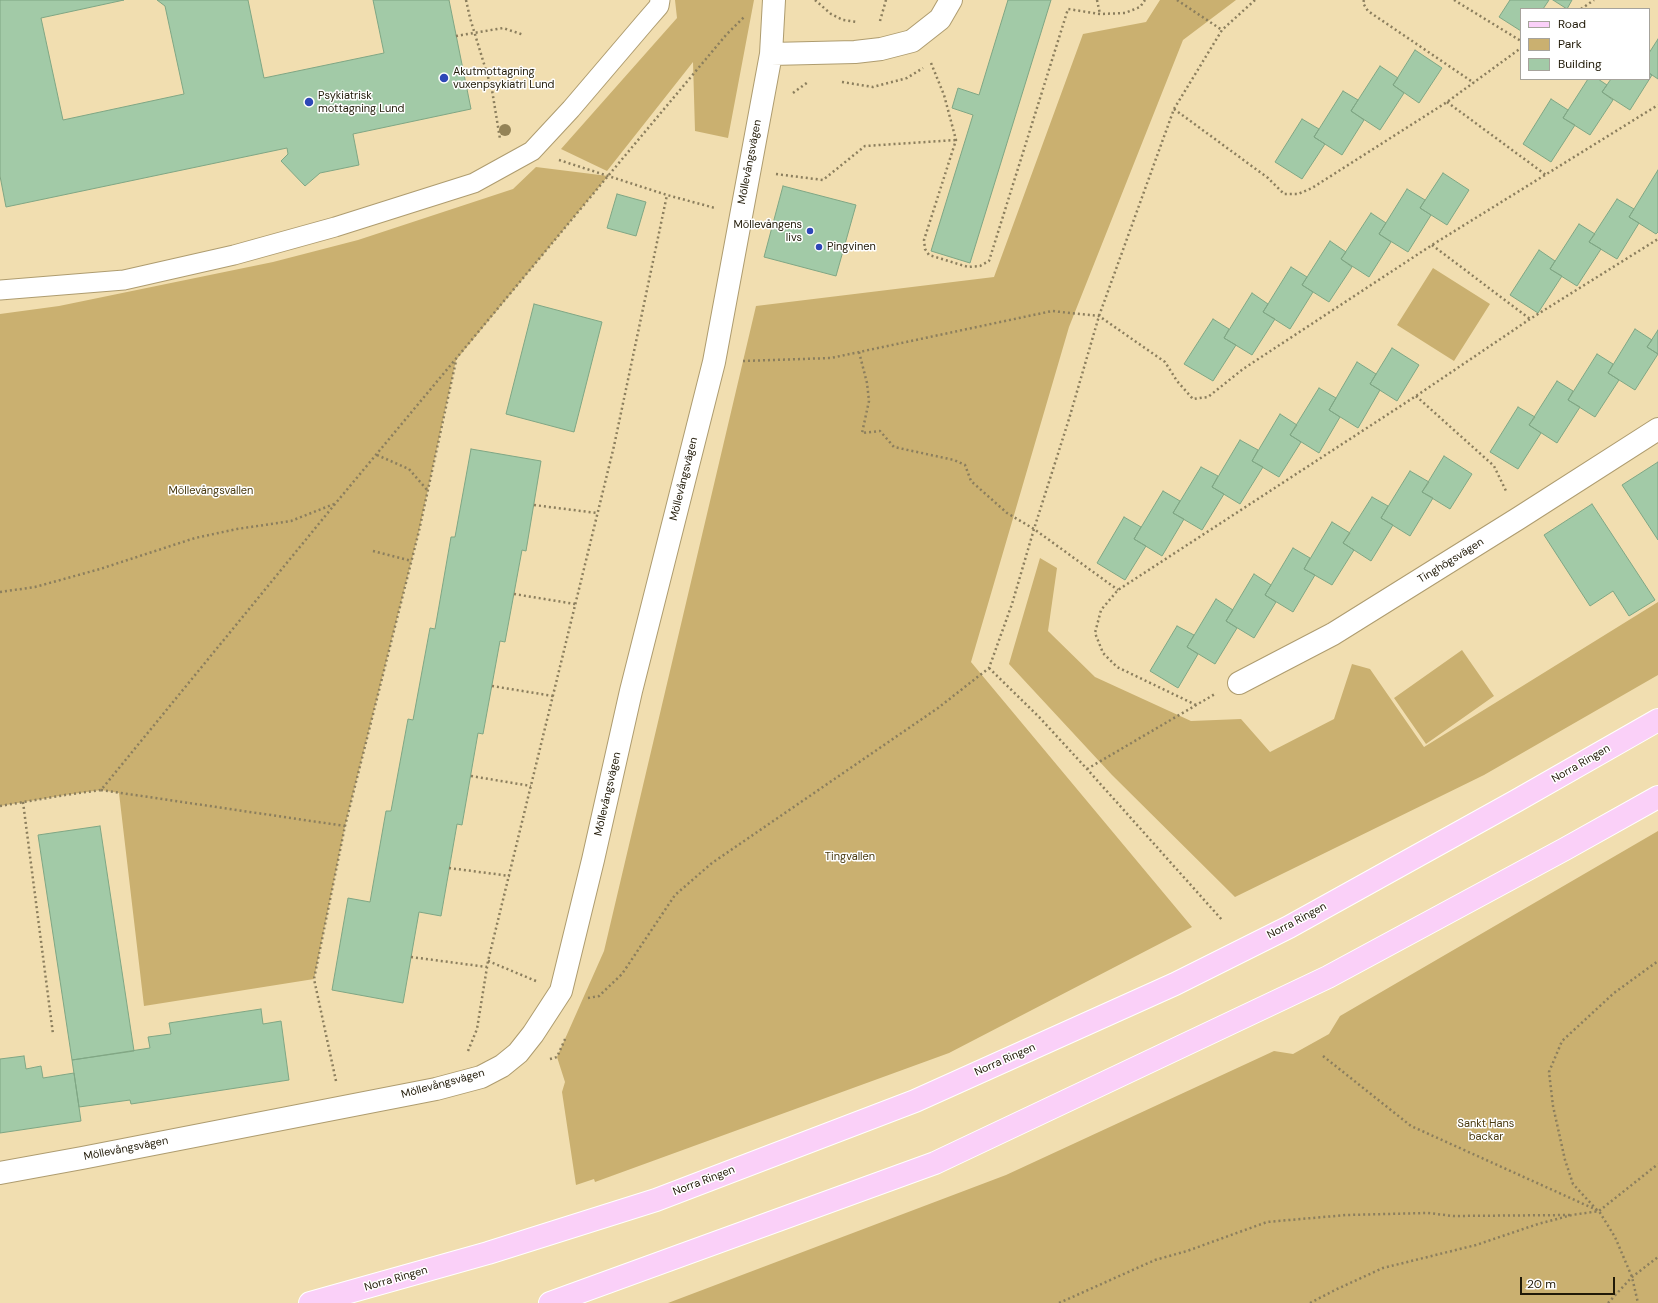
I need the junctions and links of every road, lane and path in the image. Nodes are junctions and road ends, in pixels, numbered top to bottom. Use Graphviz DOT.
graph roads {
  1 [pos="466,0"];
  2 [pos="660,0"];
  3 [pos="774,0"];
  4 [pos="815,0"];
  5 [pos="886,0"];
  6 [pos="951,0"];
  7 [pos="1098,0"];
  8 [pos="1145,0"];
  9 [pos="1177,0"];
  10 [pos="1255,0"];
  11 [pos="1364,0"];
  12 [pos="1454,0"];
  13 [pos="1594,0"];
  14 [pos="1582,8"];
  15 [pos="748,14"];
  16 [pos="1100,14"];
  17 [pos="858,22"];
  18 [pos="879,22"];
  19 [pos="1222,30"];
  20 [pos="474,33"];
  21 [pos="524,35"];
  22 [pos="456,36"];
  23 [pos="1520,40"];
  24 [pos="1520,49"];
  25 [pos="771,54"];
  26 [pos="931,63"];
  27 [pos="1474,82"];
  28 [pos="1447,102"];
  29 [pos="1658,105"];
  30 [pos="1174,109"];
  31 [pos="956,140"];
  32 [pos="532,151"];
  33 [pos="504,167"];
  34 [pos="774,174"];
  35 [pos="1546,175"];
  36 [pos="608,176"];
  37 [pos="667,195"];
  38 [pos="740,215"];
  39 [pos="1658,238"];
  40 [pos="1432,245"];
  41 [pos="0,290"];
  42 [pos="1099,316"];
  43 [pos="1530,319"];
  44 [pos="859,352"];
  45 [pos="456,360"];
  46 [pos="714,362"];
  47 [pos="1416,396"];
  48 [pos="1658,429"];
  49 [pos="377,454"];
  50 [pos="428,491"];
  51 [pos="335,504"];
  52 [pos="534,505"];
  53 [pos="597,513"];
  54 [pos="1519,518"];
  55 [pos="1034,529"];
  56 [pos="373,552"];
  57 [pos="412,561"];
  58 [pos="1118,590"];
  59 [pos="0,592"];
  60 [pos="514,594"];
  61 [pos="575,604"];
  62 [pos="989,668"];
  63 [pos="1239,683"];
  64 [pos="492,686"];
  65 [pos="553,696"];
  66 [pos="1196,705"];
  67 [pos="1658,720"];
  68 [pos="1087,769"];
  69 [pos="471,776"];
  70 [pos="531,786"];
  71 [pos="101,790"];
  72 [pos="1658,796"];
  73 [pos="23,802"];
  74 [pos="0,806"];
  75 [pos="345,826"];
  76 [pos="449,868"];
  77 [pos="510,876"];
  78 [pos="1223,921"];
  79 [pos="411,957"];
  80 [pos="488,961"];
  81 [pos="1658,961"];
  82 [pos="487,967"];
  83 [pos="560,991"];
  84 [pos="53,1034"];
  85 [pos="462,1053"];
  86 [pos="1323,1056"];
  87 [pos="343,1080"];
  88 [pos="336,1081"];
  89 [pos="341,1108"];
  90 [pos="1658,1164"];
  91 [pos="0,1173"];
  92 [pos="1599,1211"];
  93 [pos="1572,1215"];
  94 [pos="1658,1257"];
  95 [pos="1632,1277"];
  96 [pos="310,1303"];
  97 [pos="550,1303"];
  98 [pos="1059,1303"];
  99 [pos="1310,1303"];
  100 [pos="1608,1303"];
  101 [pos="1638,1303"];
  1 -- 20 [label="path"];
  2 -- 32 [label="lane"];
  3 -- 25 [label="street, Möllevångsvägen"];
  4 -- 17 [label="path"];
  5 -- 18 [label="path"];
  6 -- 25 [label="street"];
  7 -- 16 [label="path"];
  8 -- 16 [label="path"];
  9 -- 19 [label="path"];
  10 -- 19 [label="path"];
  11 -- 27 [label="path"];
  12 -- 23 [label="path"];
  13 -- 14 [label="path"];
  15 -- 36 [label="path"];
  16 -- 31 [label="path"];
  19 -- 30 [label="path"];
  20 -- 21 [label="path"];
  20 -- 22 [label="path"];
  20 -- 33 [label="path"];
  24 -- 27 [label="path"];
  25 -- 38 [label="street, Möllevångsvägen"];
  26 -- 31 [label="path"];
  27 -- 28 [label="path"];
  28 -- 30 [label="path"];
  28 -- 35 [label="path"];
  29 -- 35 [label="path"];
  30 -- 42 [label="path"];
  31 -- 34 [label="path"];
  32 -- 33 [label="lane"];
  32 -- 36 [label="path"];
  33 -- 41 [label="lane"];
  35 -- 40 [label="path"];
  36 -- 37 [label="path"];
  36 -- 45 [label="path"];
  37 -- 38 [label="path"];
  37 -- 53 [label="path"];
  38 -- 46 [label="street, Möllevångsvägen"];
  39 -- 43 [label="path"];
  40 -- 42 [label="path"];
  40 -- 43 [label="path"];
  42 -- 44 [label="path"];
  42 -- 55 [label="path"];
  43 -- 47 [label="path"];
  44 -- 46 [label="path"];
  44 -- 55 [label="path"];
  45 -- 49 [label="path"];
  45 -- 50 [label="path"];
  46 -- 83 [label="street, Möllevångsvägen"];
  47 -- 54 [label="path"];
  47 -- 58 [label="path"];
  48 -- 54 [label="street, Tinghögsvägen"];
  49 -- 50 [label="path"];
  49 -- 51 [label="path"];
  50 -- 57 [label="path"];
  51 -- 59 [label="path"];
  51 -- 71 [label="path"];
  52 -- 53 [label="path"];
  53 -- 61 [label="path"];
  54 -- 63 [label="street, Tinghögsvägen"];
  55 -- 58 [label="path"];
  55 -- 62 [label="path"];
  56 -- 57 [label="path"];
  57 -- 75 [label="path"];
  58 -- 66 [label="path"];
  60 -- 61 [label="path"];
  61 -- 65 [label="path"];
  62 -- 68 [label="path"];
  62 -- 83 [label="path"];
  63 -- 66 [label="path"];
  64 -- 65 [label="path"];
  65 -- 70 [label="path"];
  66 -- 68 [label="path"];
  67 -- 96 [label="main road, Norra Ringen"];
  68 -- 78 [label="path"];
  69 -- 70 [label="path"];
  70 -- 77 [label="path"];
  71 -- 73 [label="path"];
  71 -- 75 [label="path"];
  72 -- 97 [label="main road"];
  73 -- 74 [label="path"];
  73 -- 84 [label="path"];
  75 -- 88 [label="path"];
  76 -- 77 [label="path"];
  77 -- 80 [label="path"];
  79 -- 82 [label="path"];
  80 -- 82 [label="path"];
  80 -- 83 [label="path"];
  81 -- 92 [label="path"];
  82 -- 85 [label="path"];
  83 -- 89 [label="street, Möllevångsvägen"];
  86 -- 92 [label="path"];
  87 -- 88 [label="path"];
  88 -- 89 [label="path"];
  89 -- 91 [label="street, Möllevångsvägen"];
  90 -- 92 [label="path"];
  92 -- 93 [label="path"];
  92 -- 95 [label="path"];
  93 -- 98 [label="path"];
  93 -- 99 [label="path"];
  94 -- 95 [label="path"];
  95 -- 100 [label="path"];
  95 -- 101 [label="path"];
}
